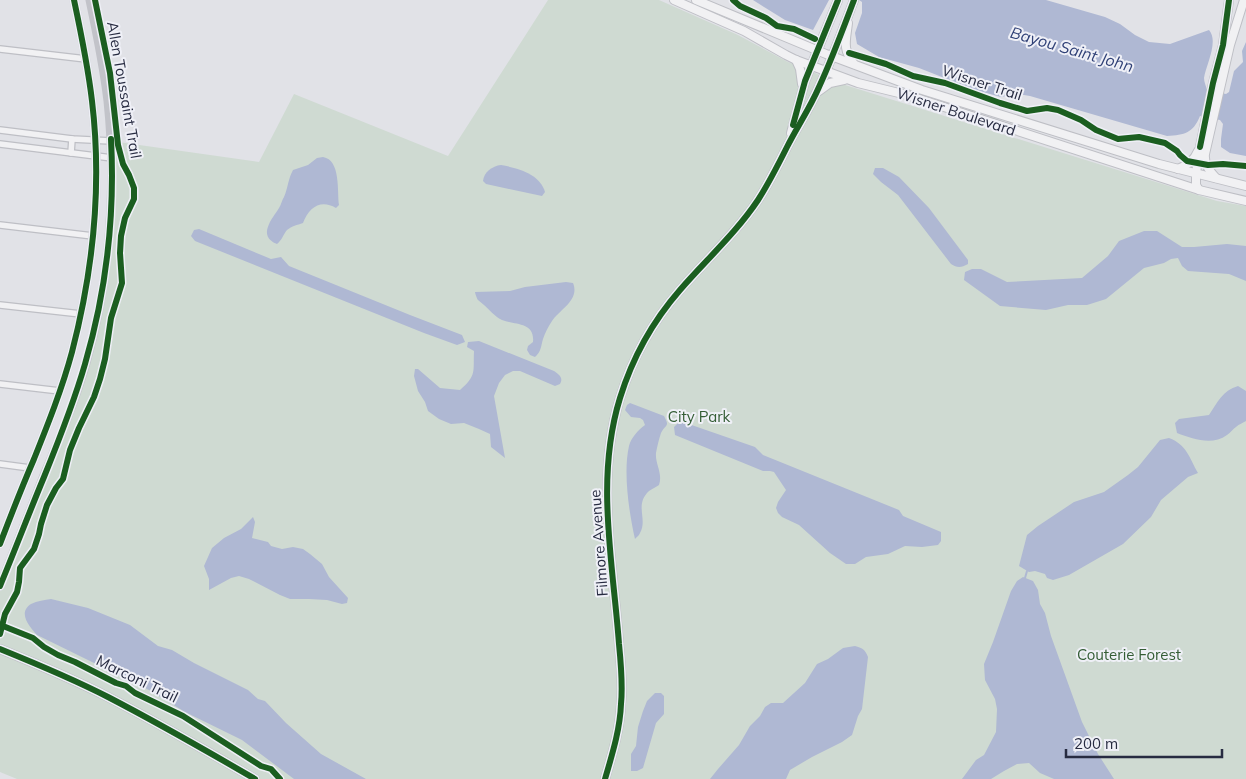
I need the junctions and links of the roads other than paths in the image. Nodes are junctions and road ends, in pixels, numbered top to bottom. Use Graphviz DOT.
graph roads {
  1 [pos="74,0"];
  2 [pos="90,0"];
  3 [pos="674,0"];
  4 [pos="696,0"];
  5 [pos="838,0"];
  6 [pos="854,0"];
  7 [pos="1229,0"];
  8 [pos="1244,0"];
  9 [pos="850,11"];
  10 [pos="96,26"];
  11 [pos="80,28"];
  12 [pos="824,32"];
  13 [pos="800,44"];
  14 [pos="0,49"];
  15 [pos="817,50"];
  16 [pos="832,56"];
  17 [pos="86,59"];
  18 [pos="796,60"];
  19 [pos="811,66"];
  20 [pos="855,66"];
  21 [pos="826,72"];
  22 [pos="846,79"];
  23 [pos="1217,84"];
  24 [pos="803,90"];
  25 [pos="817,92"];
  26 [pos="1208,123"];
  27 [pos="0,130"];
  28 [pos="72,139"];
  29 [pos="95,140"];
  30 [pos="111,141"];
  31 [pos="0,144"];
  32 [pos="787,147"];
  33 [pos="1200,147"];
  34 [pos="70,153"];
  35 [pos="95,156"];
  36 [pos="112,158"];
  37 [pos="1178,169"];
  38 [pos="1196,173"];
  39 [pos="1216,178"];
  40 [pos="1245,188"];
  41 [pos="1199,190"];
  42 [pos="1243,200"];
  43 [pos="0,225"];
  44 [pos="93,236"];
  45 [pos="88,276"];
  46 [pos="104,277"];
  47 [pos="0,305"];
  48 [pos="81,314"];
  49 [pos="0,384"];
  50 [pos="60,391"];
  51 [pos="47,427"];
  52 [pos="62,432"];
  53 [pos="0,464"];
  54 [pos="30,468"];
  55 [pos="0,544"];
  56 [pos="0,586"];
  57 [pos="0,649"];
  58 [pos="255,779"];
  59 [pos="605,779"];
  1 -- 11 [label="main road"];
  2 -- 10 [label="main road"];
  3 -- 18 [label="street, Wisner Boulevard"];
  4 -- 13 [label="street, Wisner Boulevard"];
  5 -- 12 [label="street, Filmore Avenue"];
  6 -- 9 [label="street, Filmore Avenue"];
  7 -- 23 [label="street"];
  8 -- 23 [label="street"];
  9 -- 16 [label="street, Filmore Avenue"];
  9 -- 20 [label="street"];
  10 -- 11 [label="main road"];
  10 -- 30 [label="main road"];
  11 -- 17 [label="main road"];
  12 -- 13 [label="street"];
  12 -- 15 [label="street, Filmore Avenue"];
  13 -- 15 [label="street, Wisner Boulevard"];
  14 -- 17 [label="street"];
  15 -- 16 [label="street, Wisner Boulevard"];
  15 -- 19 [label="street, Filmore Avenue"];
  16 -- 20 [label="street, Wisner Boulevard"];
  16 -- 21 [label="street, Filmore Avenue"];
  17 -- 29 [label="main road"];
  18 -- 19 [label="street, Wisner Boulevard"];
  18 -- 24 [label="street"];
  19 -- 21 [label="street, Wisner Boulevard"];
  19 -- 24 [label="street, Filmore Avenue"];
  20 -- 37 [label="street, Wisner Boulevard"];
  21 -- 22 [label="street, Wisner Boulevard"];
  21 -- 25 [label="street, Filmore Avenue"];
  22 -- 25 [label="street"];
  22 -- 41 [label="street, Wisner Boulevard"];
  23 -- 26 [label="street"];
  24 -- 32 [label="street, Filmore Avenue"];
  25 -- 32 [label="street, Filmore Avenue"];
  26 -- 33 [label="street"];
  26 -- 39 [label="street"];
  27 -- 28 [label="street"];
  28 -- 29 [label="street"];
  28 -- 34 [label="street"];
  29 -- 30 [label="street"];
  29 -- 35 [label="main road"];
  30 -- 36 [label="main road"];
  31 -- 34 [label="street"];
  32 -- 59 [label="street, Filmore Avenue"];
  33 -- 37 [label="street"];
  33 -- 38 [label="street"];
  34 -- 35 [label="street"];
  35 -- 36 [label="street"];
  35 -- 44 [label="main road"];
  36 -- 46 [label="main road"];
  37 -- 38 [label="street, Wisner Boulevard"];
  38 -- 39 [label="street, Wisner Boulevard"];
  38 -- 41 [label="street"];
  39 -- 40 [label="street, Wisner Boulevard"];
  40 -- 42 [label="street"];
  41 -- 42 [label="street, Wisner Boulevard"];
  43 -- 44 [label="street"];
  44 -- 45 [label="main road"];
  45 -- 46 [label="main road"];
  45 -- 48 [label="main road"];
  46 -- 52 [label="main road"];
  47 -- 48 [label="street"];
  48 -- 50 [label="main road"];
  49 -- 50 [label="street"];
  50 -- 51 [label="main road"];
  51 -- 52 [label="main road"];
  51 -- 54 [label="main road"];
  52 -- 56 [label="main road"];
  53 -- 54 [label="street"];
  54 -- 55 [label="main road"];
  57 -- 58 [label="street"];
}
